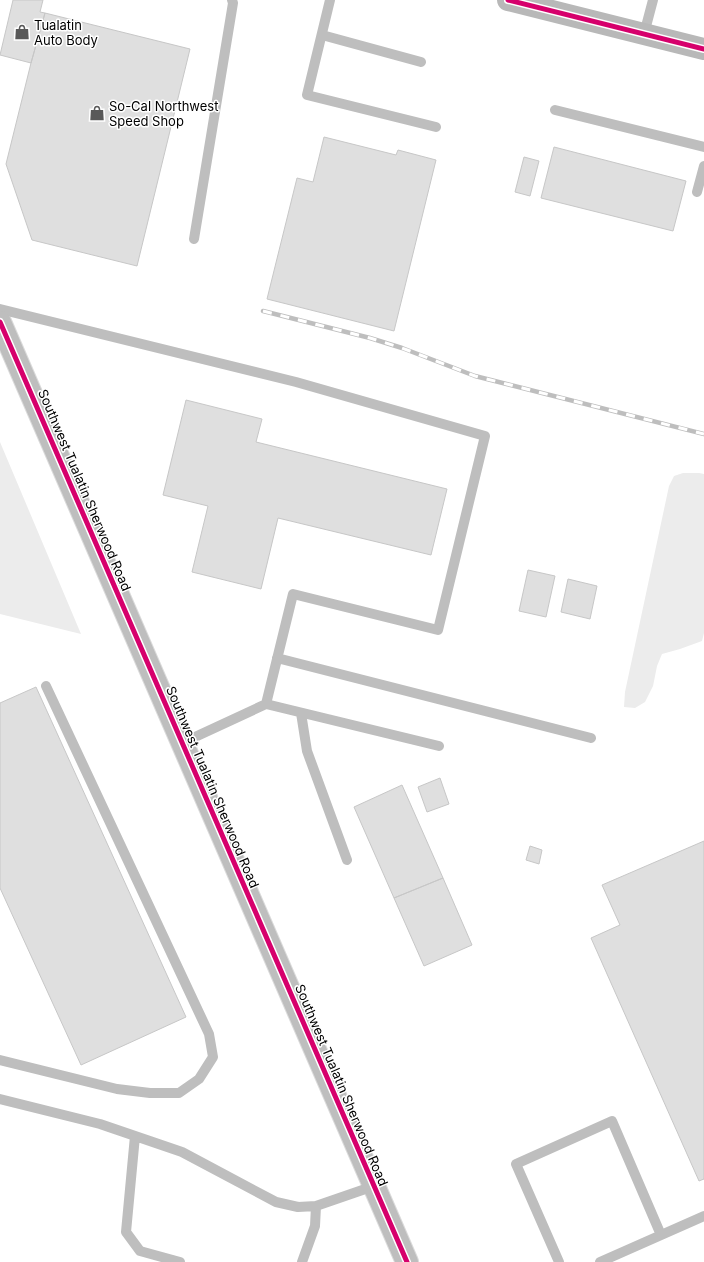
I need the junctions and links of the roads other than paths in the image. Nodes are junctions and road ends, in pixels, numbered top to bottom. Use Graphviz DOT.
graph roads {
  1 [pos="232,0"];
  2 [pos="330,0"];
  3 [pos="508,0"];
  4 [pos="653,0"];
  5 [pos="644,34"];
  6 [pos="322,35"];
  7 [pos="704,49"];
  8 [pos="421,62"];
  9 [pos="555,110"];
  10 [pos="436,127"];
  11 [pos="704,147"];
  12 [pos="704,166"];
  13 [pos="697,192"];
  14 [pos="194,239"];
  15 [pos="0,309"];
  16 [pos="0,322"];
  17 [pos="277,658"];
  18 [pos="46,686"];
  19 [pos="266,704"];
  20 [pos="301,713"];
  21 [pos="591,738"];
  22 [pos="182,743"];
  23 [pos="439,746"];
  24 [pos="347,860"];
  25 [pos="0,1060"];
  26 [pos="0,1099"];
  27 [pos="135,1136"];
  28 [pos="374,1186"];
  29 [pos="316,1206"];
  30 [pos="704,1216"];
  31 [pos="661,1235"];
  32 [pos="180,1262"];
  33 [pos="302,1262"];
  34 [pos="407,1262"];
  35 [pos="559,1262"];
  36 [pos="600,1262"];
  1 -- 14 [label="lane"];
  2 -- 6 [label="lane"];
  3 -- 5 [label="street"];
  4 -- 5 [label="lane"];
  5 -- 7 [label="street"];
  6 -- 8 [label="lane"];
  6 -- 10 [label="lane"];
  9 -- 11 [label="lane"];
  12 -- 13 [label="lane"];
  15 -- 17 [label="lane"];
  16 -- 22 [label="highway, Southwest Tualatin Sherwood Road"];
  17 -- 19 [label="lane"];
  17 -- 21 [label="lane"];
  18 -- 25 [label="lane"];
  19 -- 20 [label="lane"];
  19 -- 22 [label="lane"];
  20 -- 23 [label="lane"];
  20 -- 24 [label="lane"];
  22 -- 28 [label="highway, Southwest Tualatin Sherwood Road"];
  26 -- 27 [label="lane"];
  27 -- 29 [label="lane"];
  27 -- 32 [label="lane"];
  28 -- 29 [label="lane"];
  28 -- 34 [label="highway, Southwest Tualatin Sherwood Road"];
  29 -- 33 [label="lane"];
  30 -- 31 [label="lane"];
  31 -- 35 [label="lane"];
  31 -- 36 [label="lane"];
}
